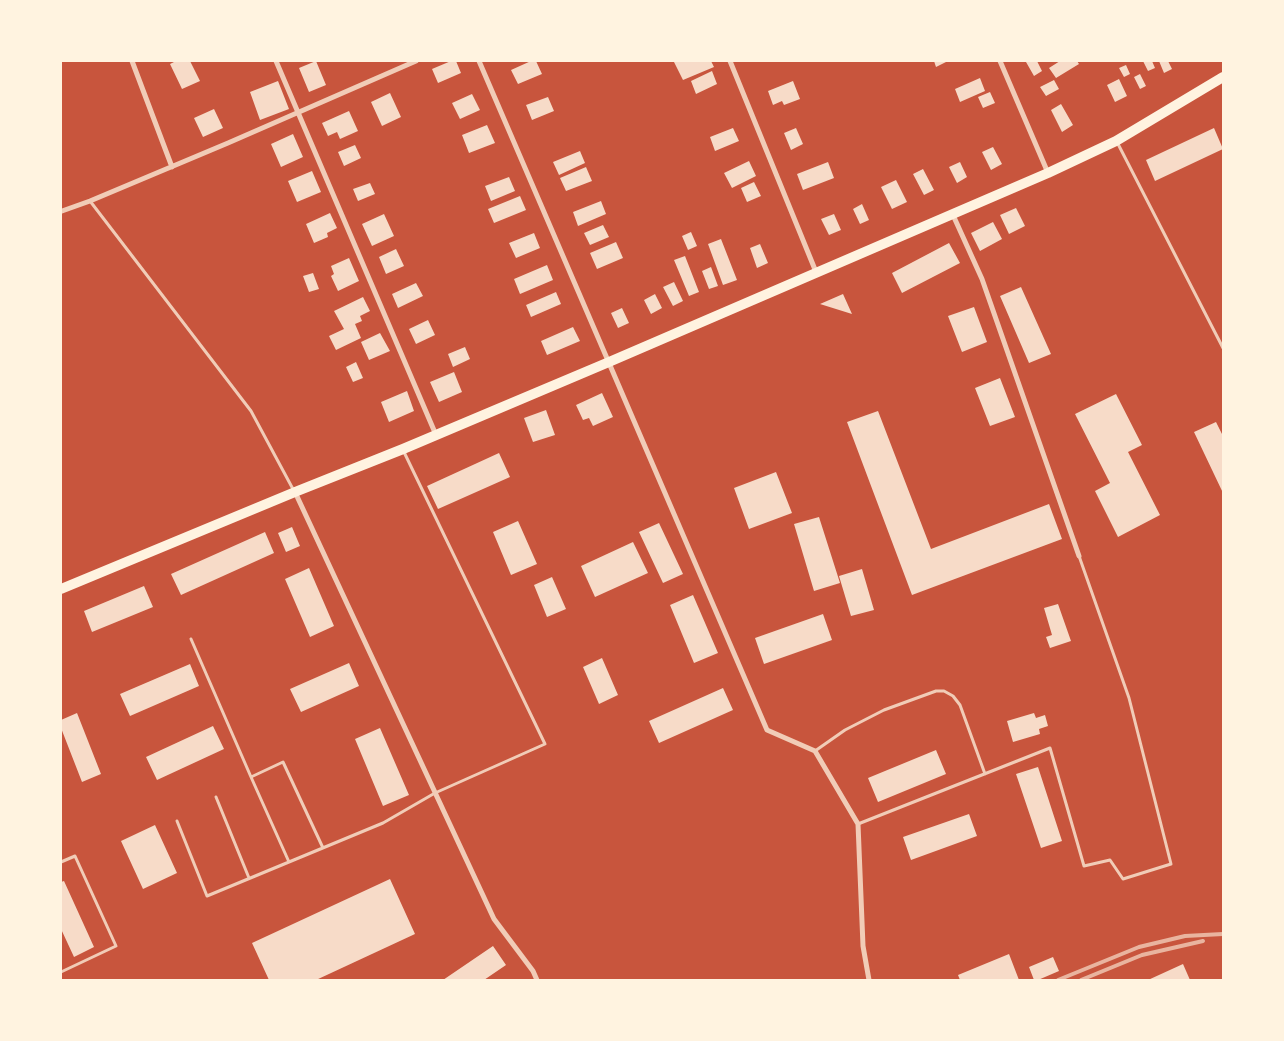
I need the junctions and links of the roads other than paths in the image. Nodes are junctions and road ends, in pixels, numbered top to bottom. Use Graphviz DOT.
graph roads {
  1 [pos="132,61"];
  2 [pos="276,61"];
  3 [pos="416,61"];
  4 [pos="479,61"];
  5 [pos="730,61"];
  6 [pos="1000,61"];
  7 [pos="1223,77"];
  8 [pos="297,112"];
  9 [pos="1116,141"];
  10 [pos="172,166"];
  11 [pos="1048,173"];
  12 [pos="90,201"];
  13 [pos="62,211"];
  14 [pos="953,215"];
  15 [pos="816,272"];
  16 [pos="1223,348"];
  17 [pos="609,362"];
  18 [pos="436,435"];
  19 [pos="403,449"];
  20 [pos="295,492"];
  21 [pos="1079,556"];
  22 [pos="61,589"];
  23 [pos="190,639"];
  24 [pos="815,751"];
  25 [pos="985,774"];
  26 [pos="251,777"];
  27 [pos="435,793"];
  28 [pos="216,797"];
  29 [pos="177,821"];
  30 [pos="858,824"];
  31 [pos="323,848"];
  32 [pos="61,862"];
  33 [pos="289,862"];
  34 [pos="249,878"];
  35 [pos="61,972"];
  36 [pos="536,980"];
  37 [pos="869,980"];
  1 -- 10 [label="street"];
  2 -- 8 [label="street"];
  3 -- 8 [label="street"];
  4 -- 17 [label="street"];
  5 -- 15 [label="street"];
  6 -- 11 [label="street"];
  7 -- 9 [label="main road"];
  8 -- 10 [label="street"];
  8 -- 18 [label="street"];
  9 -- 11 [label="main road"];
  9 -- 16 [label="lane"];
  10 -- 12 [label="street"];
  11 -- 14 [label="main road"];
  12 -- 13 [label="street"];
  12 -- 20 [label="lane"];
  14 -- 15 [label="main road"];
  14 -- 21 [label="street"];
  15 -- 17 [label="main road"];
  17 -- 18 [label="main road"];
  17 -- 24 [label="street"];
  18 -- 19 [label="main road"];
  19 -- 20 [label="main road"];
  19 -- 27 [label="lane"];
  20 -- 22 [label="main road"];
  20 -- 27 [label="street"];
  21 -- 25 [label="lane"];
  23 -- 26 [label="lane"];
  24 -- 25 [label="lane"];
  24 -- 30 [label="street"];
  25 -- 30 [label="lane"];
  26 -- 31 [label="lane"];
  26 -- 33 [label="lane"];
  27 -- 31 [label="lane"];
  27 -- 36 [label="street"];
  28 -- 34 [label="lane"];
  29 -- 34 [label="lane"];
  30 -- 37 [label="street"];
  31 -- 33 [label="lane"];
  32 -- 35 [label="lane"];
  33 -- 34 [label="lane"];
}
